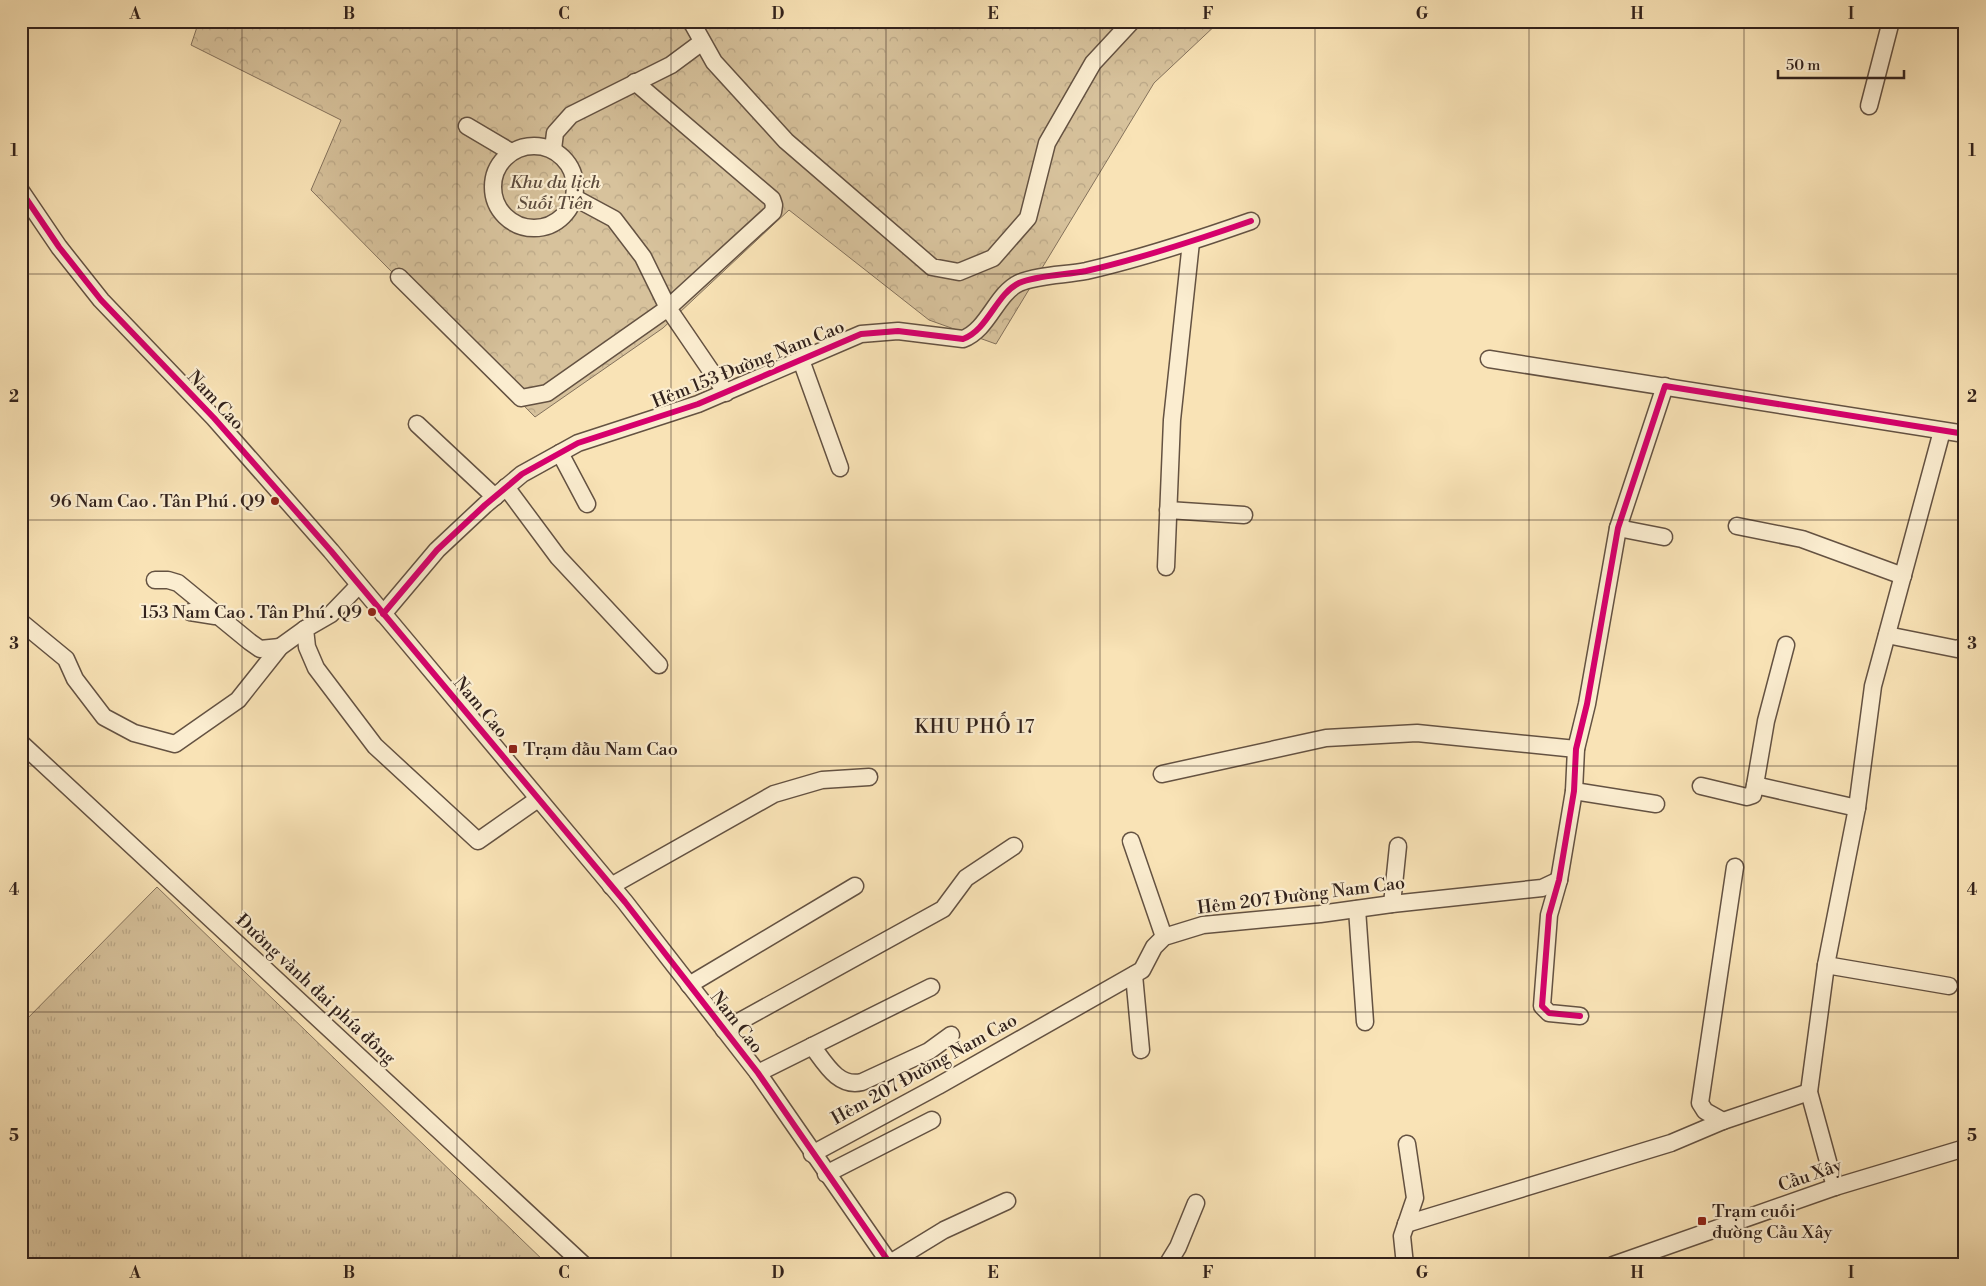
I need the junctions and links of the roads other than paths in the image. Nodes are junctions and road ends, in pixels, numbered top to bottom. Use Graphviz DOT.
graph roads {
  1 [pos="691,21"];
  2 [pos="1132,21"];
  3 [pos="1891,21"];
  4 [pos="702,42"];
  5 [pos="635,82"];
  6 [pos="1869,106"];
  7 [pos="467,126"];
  8 [pos="553,149"];
  9 [pos="511,152"];
  10 [pos="21,191"];
  11 [pos="575,198"];
  12 [pos="1252,221"];
  13 [pos="1191,242"];
  14 [pos="399,277"];
  15 [pos="668,308"];
  16 [pos="1489,359"];
  17 [pos="801,360"];
  18 [pos="1665,386"];
  19 [pos="726,393"];
  20 [pos="417,424"];
  21 [pos="1942,431"];
  22 [pos="1965,434"];
  23 [pos="560,453"];
  24 [pos="840,468"];
  25 [pos="500,492"];
  26 [pos="587,504"];
  27 [pos="1168,510"];
  28 [pos="1244,515"];
  29 [pos="1737,526"];
  30 [pos="1618,528"];
  31 [pos="1664,537"];
  32 [pos="1166,567"];
  33 [pos="1903,576"];
  34 [pos="156,580"];
  35 [pos="359,585"];
  36 [pos="190,612"];
  37 [pos="383,614"];
  38 [pos="218,617"];
  39 [pos="21,622"];
  40 [pos="305,629"];
  41 [pos="1887,635"];
  42 [pos="1786,645"];
  43 [pos="1965,646"];
  44 [pos="280,647"];
  45 [pos="659,665"];
  46 [pos="21,742"];
  47 [pos="1576,749"];
  48 [pos="1162,774"];
  49 [pos="869,777"];
  50 [pos="1756,785"];
  51 [pos="1700,786"];
  52 [pos="1574,791"];
  53 [pos="538,799"];
  54 [pos="1656,804"];
  55 [pos="1857,808"];
  56 [pos="1131,841"];
  57 [pos="1014,846"];
  58 [pos="1398,846"];
  59 [pos="1735,867"];
  60 [pos="1559,880"];
  61 [pos="611,886"];
  62 [pos="855,886"];
  63 [pos="1392,904"];
  64 [pos="1357,909"];
  65 [pos="1164,937"];
  66 [pos="1826,965"];
  67 [pos="1134,975"];
  68 [pos="689,985"];
  69 [pos="1949,986"];
  70 [pos="931,988"];
  71 [pos="1580,1016"];
  72 [pos="1365,1022"];
  73 [pos="724,1030"];
  74 [pos="952,1035"];
  75 [pos="812,1046"];
  76 [pos="1141,1050"];
  77 [pos="758,1073"];
  78 [pos="1808,1092"];
  79 [pos="932,1120"];
  80 [pos="1723,1121"];
  81 [pos="1407,1144"];
  82 [pos="1965,1148"];
  83 [pos="812,1154"];
  84 [pos="826,1174"];
  85 [pos="1835,1187"];
  86 [pos="1007,1201"];
  87 [pos="1196,1203"];
  88 [pos="1406,1224"];
  89 [pos="890,1264"];
  90 [pos="584,1265"];
  91 [pos="1167,1265"];
  92 [pos="1405,1265"];
  93 [pos="1613,1265"];
  1 -- 4 [label="street"];
  2 -- 4 [label="street"];
  3 -- 6 [label="street"];
  4 -- 5 [label="street"];
  5 -- 8 [label="street"];
  5 -- 15 [label="street"];
  7 -- 9 [label="street"];
  8 -- 9 [label="street"];
  8 -- 11 [label="street"];
  9 -- 11 [label="street"];
  10 -- 35 [label="street, Nam Cao"];
  11 -- 15 [label="street"];
  12 -- 13 [label="street, Hẻm 153 Đường Nam Cao"];
  13 -- 17 [label="street, Hẻm 153 Đường Nam Cao"];
  13 -- 27 [label="street"];
  14 -- 15 [label="street"];
  15 -- 19 [label="street"];
  16 -- 18 [label="street"];
  17 -- 19 [label="street, Hẻm 153 Đường Nam Cao"];
  17 -- 24 [label="street"];
  18 -- 21 [label="street"];
  18 -- 30 [label="street"];
  19 -- 23 [label="street, Hẻm 153 Đường Nam Cao"];
  20 -- 25 [label="street"];
  21 -- 22 [label="street"];
  21 -- 33 [label="street"];
  23 -- 25 [label="street, Hẻm 153 Đường Nam Cao"];
  23 -- 26 [label="street"];
  25 -- 37 [label="street, Hẻm 153 Đường Nam Cao"];
  25 -- 45 [label="street"];
  27 -- 28 [label="street"];
  27 -- 32 [label="street"];
  29 -- 33 [label="street"];
  30 -- 31 [label="street"];
  30 -- 47 [label="street"];
  33 -- 41 [label="street"];
  34 -- 38 [label="street"];
  35 -- 37 [label="street, Nam Cao"];
  35 -- 40 [label="street"];
  36 -- 38 [label="street"];
  37 -- 53 [label="street, Nam Cao"];
  38 -- 44 [label="street"];
  39 -- 44 [label="street"];
  40 -- 44 [label="street"];
  40 -- 53 [label="street"];
  41 -- 43 [label="street"];
  41 -- 55 [label="street"];
  42 -- 50 [label="street"];
  46 -- 90 [label="street, Đường vành đai phía đông"];
  47 -- 48 [label="street"];
  47 -- 52 [label="street"];
  49 -- 61 [label="street"];
  50 -- 51 [label="street"];
  50 -- 55 [label="street"];
  52 -- 54 [label="street"];
  52 -- 60 [label="street"];
  53 -- 61 [label="street, Nam Cao"];
  55 -- 66 [label="street"];
  56 -- 65 [label="street"];
  57 -- 73 [label="street"];
  58 -- 63 [label="street"];
  59 -- 80 [label="street"];
  60 -- 63 [label="street, Hẻm 207 Đường Nam Cao"];
  60 -- 71 [label="street"];
  61 -- 68 [label="street, Nam Cao"];
  62 -- 68 [label="street"];
  63 -- 64 [label="street, Hẻm 207 Đường Nam Cao"];
  64 -- 65 [label="street, Hẻm 207 Đường Nam Cao"];
  64 -- 72 [label="street"];
  65 -- 67 [label="street, Hẻm 207 Đường Nam Cao"];
  66 -- 69 [label="street"];
  66 -- 78 [label="street"];
  67 -- 76 [label="street"];
  67 -- 83 [label="street, Hẻm 207 Đường Nam Cao"];
  68 -- 73 [label="street, Nam Cao"];
  70 -- 75 [label="street"];
  73 -- 77 [label="street, Nam Cao"];
  74 -- 75 [label="street"];
  75 -- 77 [label="street"];
  77 -- 83 [label="street, Nam Cao"];
  78 -- 80 [label="street"];
  78 -- 85 [label="street"];
  79 -- 84 [label="street"];
  80 -- 88 [label="street"];
  81 -- 88 [label="street"];
  82 -- 85 [label="street, Cầu Xây"];
  83 -- 84 [label="street, Nam Cao"];
  84 -- 89 [label="street, Nam Cao"];
  85 -- 93 [label="street, Cầu Xây"];
  86 -- 89 [label="street"];
  87 -- 91 [label="street"];
  88 -- 92 [label="street"];
}
